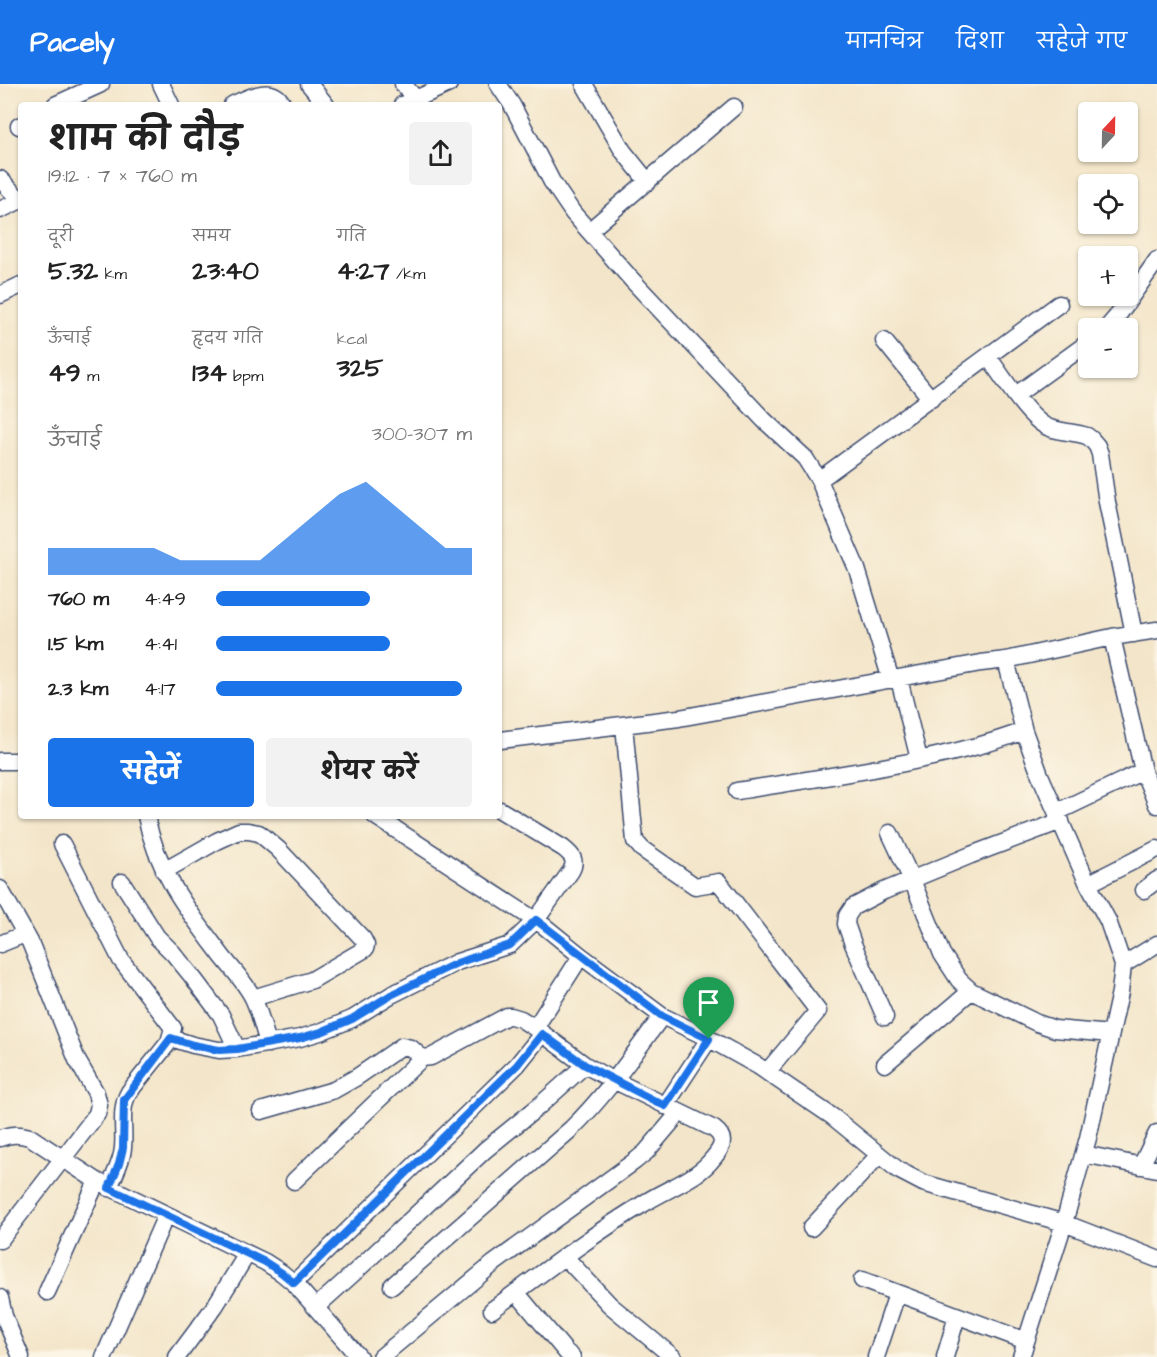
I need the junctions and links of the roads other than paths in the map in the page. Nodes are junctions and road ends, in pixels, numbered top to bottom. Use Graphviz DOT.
graph roads {
  1 [pos="101,84"];
  2 [pos="161,84"];
  3 [pos="309,84"];
  4 [pos="403,84"];
  5 [pos="449,84"];
  6 [pos="498,84"];
  7 [pos="584,84"];
  8 [pos="62,102"];
  9 [pos="170,102"];
  10 [pos="238,102"];
  11 [pos="282,102"];
  12 [pos="324,102"];
  13 [pos="409,102"];
  14 [pos="734,107"];
  15 [pos="0,179"];
  16 [pos="648,182"];
  17 [pos="18,197"];
  18 [pos="18,201"];
  19 [pos="0,210"];
  20 [pos="590,231"];
  21 [pos="1157,261"];
  22 [pos="18,286"];
  23 [pos="0,295"];
  24 [pos="1059,304"];
  25 [pos="1116,318"];
  26 [pos="884,341"];
  27 [pos="1078,350"];
  28 [pos="988,357"];
  29 [pos="1016,395"];
  30 [pos="931,399"];
  31 [pos="819,480"];
  32 [pos="1157,630"];
  33 [pos="1134,634"];
  34 [pos="1112,637"];
  35 [pos="1006,660"];
  36 [pos="895,679"];
  37 [pos="624,725"];
  38 [pos="1024,731"];
  39 [pos="502,740"];
  40 [pos="920,759"];
  41 [pos="0,761"];
  42 [pos="18,761"];
  43 [pos="1143,771"];
  44 [pos="737,791"];
  45 [pos="1157,805"];
  46 [pos="502,811"];
  47 [pos="1059,817"];
  48 [pos="147,819"];
  49 [pos="380,819"];
  50 [pos="890,833"];
  51 [pos="62,844"];
  52 [pos="1157,849"];
  53 [pos="164,871"];
  54 [pos="912,880"];
  55 [pos="122,882"];
  56 [pos="1088,885"];
  57 [pos="0,890"];
  58 [pos="536,920"];
  59 [pos="25,934"];
  60 [pos="0,944"];
  61 [pos="1157,945"];
  62 [pos="581,956"];
  63 [pos="1123,966"];
  64 [pos="971,991"];
  65 [pos="254,998"];
  66 [pos="662,1016"];
  67 [pos="885,1017"];
  68 [pos="539,1031"];
  69 [pos="1111,1034"];
  70 [pos="171,1038"];
  71 [pos="709,1039"];
  72 [pos="268,1044"];
  73 [pos="237,1049"];
  74 [pos="422,1058"];
  75 [pos="885,1064"];
  76 [pos="585,1065"];
  77 [pos="767,1072"];
  78 [pos="614,1081"];
  79 [pos="672,1110"];
  80 [pos="261,1111"];
  81 [pos="1157,1133"];
  82 [pos="0,1138"];
  83 [pos="1084,1154"];
  84 [pos="879,1155"];
  85 [pos="62,1159"];
  86 [pos="1149,1167"];
  87 [pos="294,1181"];
  88 [pos="103,1185"];
  89 [pos="166,1215"];
  90 [pos="1064,1223"];
  91 [pos="811,1228"];
  92 [pos="0,1240"];
  93 [pos="247,1254"];
  94 [pos="565,1257"];
  95 [pos="1157,1259"];
  96 [pos="862,1280"];
  97 [pos="294,1283"];
  98 [pos="392,1286"];
  99 [pos="47,1292"];
  100 [pos="516,1292"];
  101 [pos="897,1294"];
  102 [pos="0,1298"];
  103 [pos="316,1307"];
  104 [pos="492,1310"];
  105 [pos="957,1316"];
  106 [pos="4,1333"];
  107 [pos="1024,1349"];
  108 [pos="21,1357"];
  109 [pos="104,1357"];
  110 [pos="177,1357"];
  111 [pos="359,1357"];
  112 [pos="381,1357"];
  113 [pos="572,1357"];
  114 [pos="673,1357"];
  115 [pos="876,1357"];
  116 [pos="945,1357"];
  1 -- 8 [label="street"];
  2 -- 9 [label="street"];
  3 -- 12 [label="street"];
  4 -- 13 [label="street"];
  5 -- 13 [label="street"];
  6 -- 20 [label="street"];
  7 -- 16 [label="street"];
  10 -- 11 [label="street"];
  14 -- 16 [label="street"];
  15 -- 17 [label="street"];
  16 -- 20 [label="street"];
  18 -- 19 [label="street"];
  20 -- 31 [label="street"];
  21 -- 25 [label="street"];
  22 -- 23 [label="street"];
  24 -- 28 [label="street"];
  26 -- 30 [label="street"];
  27 -- 29 [label="street"];
  28 -- 29 [label="street"];
  28 -- 30 [label="street"];
  29 -- 33 [label="street"];
  30 -- 31 [label="street"];
  31 -- 36 [label="street"];
  32 -- 33 [label="street"];
  33 -- 34 [label="street"];
  34 -- 35 [label="street"];
  34 -- 43 [label="street"];
  35 -- 36 [label="street"];
  35 -- 38 [label="street"];
  36 -- 37 [label="street"];
  36 -- 40 [label="street"];
  37 -- 39 [label="street"];
  37 -- 77 [label="street"];
  38 -- 40 [label="street"];
  38 -- 47 [label="street"];
  40 -- 44 [label="street"];
  41 -- 42 [label="street"];
  43 -- 45 [label="street"];
  43 -- 47 [label="street"];
  46 -- 58 [label="street"];
  47 -- 54 [label="street"];
  47 -- 56 [label="street"];
  48 -- 53 [label="street"];
  49 -- 58 [label="street"];
  50 -- 54 [label="street"];
  51 -- 70 [label="street"];
  52 -- 56 [label="street"];
  53 -- 65 [label="street"];
  53 -- 65 [label="street"];
  54 -- 64 [label="street"];
  54 -- 67 [label="street"];
  55 -- 73 [label="street"];
  56 -- 63 [label="street"];
  57 -- 59 [label="street"];
  58 -- 62 [label="street"];
  58 -- 72 [label="street"];
  59 -- 60 [label="street"];
  59 -- 85 [label="street"];
  61 -- 63 [label="street"];
  62 -- 66 [label="street"];
  62 -- 68 [label="street"];
  63 -- 69 [label="street"];
  64 -- 69 [label="street"];
  64 -- 75 [label="street"];
  65 -- 72 [label="street"];
  66 -- 71 [label="street"];
  66 -- 78 [label="street"];
  68 -- 74 [label="street"];
  68 -- 76 [label="street"];
  68 -- 97 [label="street"];
  69 -- 83 [label="street"];
  70 -- 73 [label="street"];
  70 -- 88 [label="street"];
  71 -- 77 [label="street"];
  71 -- 79 [label="street"];
  72 -- 73 [label="street"];
  74 -- 80 [label="street"];
  74 -- 87 [label="street"];
  76 -- 78 [label="street"];
  76 -- 103 [label="street"];
  77 -- 84 [label="street"];
  78 -- 79 [label="street"];
  78 -- 98 [label="street"];
  79 -- 94 [label="street"];
  79 -- 112 [label="street"];
  81 -- 86 [label="street"];
  82 -- 85 [label="street"];
  83 -- 86 [label="street"];
  83 -- 90 [label="street"];
  84 -- 90 [label="street"];
  84 -- 91 [label="street"];
  85 -- 88 [label="street"];
  85 -- 92 [label="street"];
  88 -- 89 [label="street"];
  88 -- 99 [label="street"];
  89 -- 93 [label="street"];
  89 -- 109 [label="street"];
  90 -- 95 [label="street"];
  90 -- 107 [label="street"];
  93 -- 97 [label="street"];
  93 -- 110 [label="street"];
  94 -- 100 [label="street"];
  94 -- 114 [label="street"];
  96 -- 101 [label="street"];
  97 -- 103 [label="street"];
  100 -- 104 [label="street"];
  100 -- 113 [label="street"];
  101 -- 105 [label="street"];
  101 -- 115 [label="street"];
  102 -- 106 [label="street"];
  103 -- 111 [label="street"];
  105 -- 107 [label="street"];
  105 -- 116 [label="street"];
  106 -- 108 [label="street"];
}
